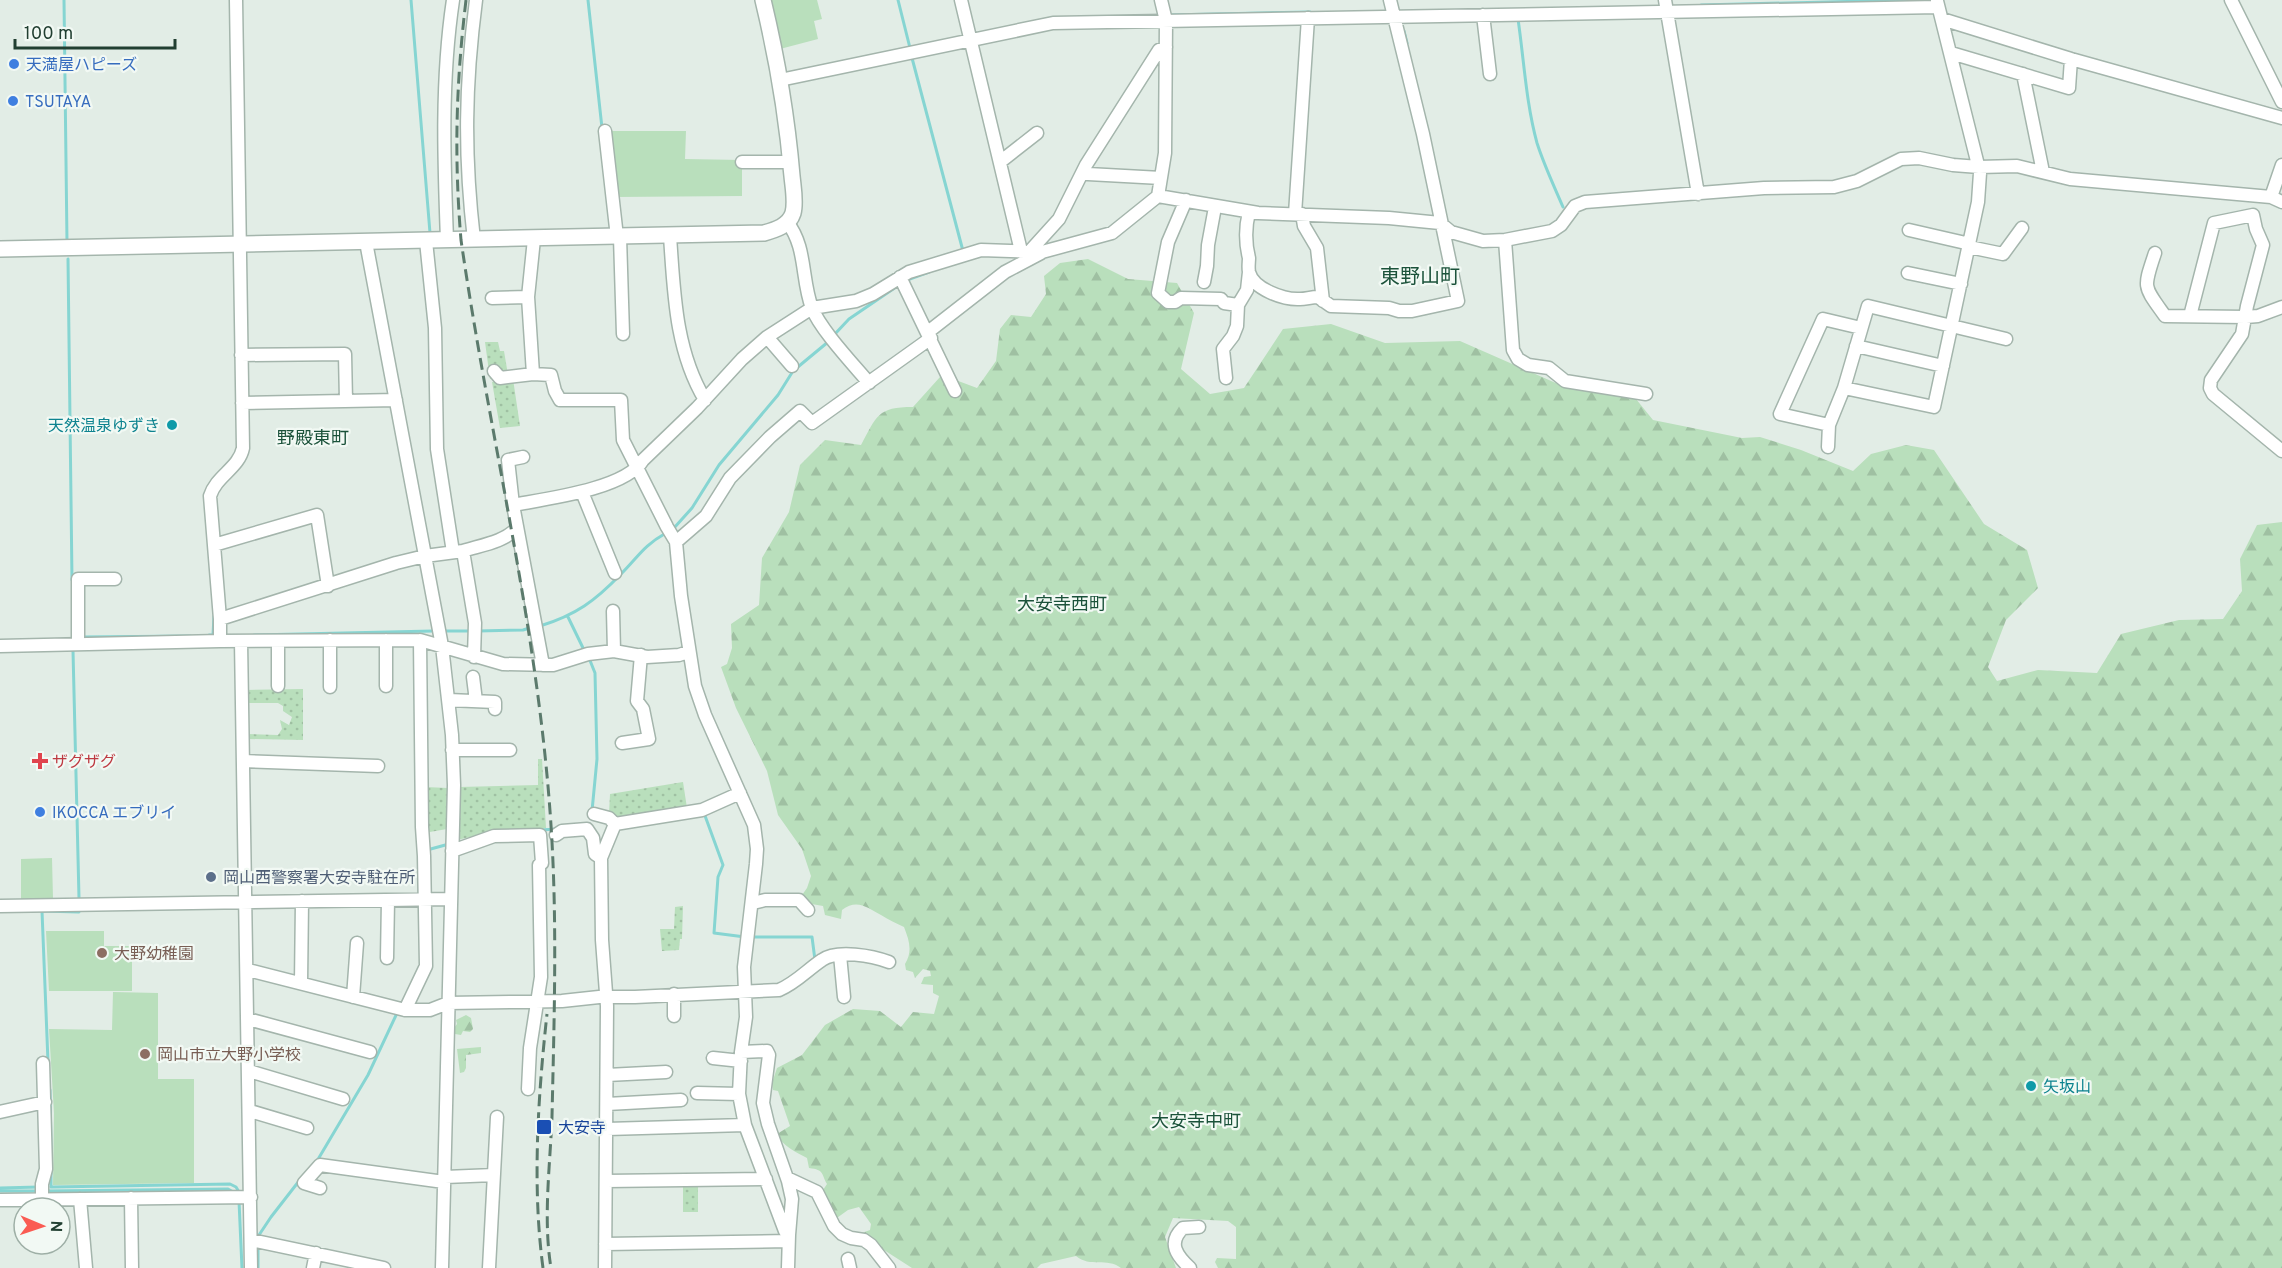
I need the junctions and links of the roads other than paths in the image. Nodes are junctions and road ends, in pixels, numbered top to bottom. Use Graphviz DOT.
graph roads {
  1 [pos="236,0"];
  2 [pos="453,0"];
  3 [pos="476,0"];
  4 [pos="763,0"];
  5 [pos="961,0"];
  6 [pos="1161,0"];
  7 [pos="1390,0"];
  8 [pos="2231,0"];
  9 [pos="1667,6"];
  10 [pos="1938,7"];
  11 [pos="1483,15"];
  12 [pos="1395,17"];
  13 [pos="1308,18"];
  14 [pos="1166,21"];
  15 [pos="971,40"];
  16 [pos="1163,49"];
  17 [pos="1951,53"];
  18 [pos="2071,61"];
  19 [pos="1490,74"];
  20 [pos="2023,74"];
  21 [pos="780,80"];
  22 [pos="2282,102"];
  23 [pos="2282,118"];
  24 [pos="605,131"];
  25 [pos="1037,133"];
  26 [pos="742,162"];
  27 [pos="791,162"];
  28 [pos="1000,162"];
  29 [pos="2282,165"];
  30 [pos="1979,167"];
  31 [pos="2043,172"];
  32 [pos="1089,174"];
  33 [pos="1161,178"];
  34 [pos="1698,194"];
  35 [pos="1158,196"];
  36 [pos="2277,199"];
  37 [pos="1186,200"];
  38 [pos="1215,207"];
  39 [pos="1249,212"];
  40 [pos="1298,214"];
  41 [pos="787,222"];
  42 [pos="1440,223"];
  43 [pos="2022,228"];
  44 [pos="1909,230"];
  45 [pos="670,236"];
  46 [pos="619,237"];
  47 [pos="534,239"];
  48 [pos="447,240"];
  49 [pos="474,240"];
  50 [pos="1505,240"];
  51 [pos="426,241"];
  52 [pos="366,242"];
  53 [pos="240,245"];
  54 [pos="1969,245"];
  55 [pos="0,249"];
  56 [pos="1031,252"];
  57 [pos="2155,253"];
  58 [pos="1249,272"];
  59 [pos="1908,273"];
  60 [pos="902,280"];
  61 [pos="1204,282"];
  62 [pos="1961,284"];
  63 [pos="528,297"];
  64 [pos="492,298"];
  65 [pos="1323,301"];
  66 [pos="1238,305"];
  67 [pos="2282,307"];
  68 [pos="812,308"];
  69 [pos="2190,316"];
  70 [pos="2246,317"];
  71 [pos="1952,326"];
  72 [pos="1861,328"];
  73 [pos="623,334"];
  74 [pos="929,335"];
  75 [pos="768,337"];
  76 [pos="2006,339"];
  77 [pos="1856,346"];
  78 [pos="241,356"];
  79 [pos="792,366"];
  80 [pos="1943,366"];
  81 [pos="494,371"];
  82 [pos="533,374"];
  83 [pos="1226,378"];
  84 [pos="868,383"];
  85 [pos="1844,388"];
  86 [pos="955,391"];
  87 [pos="1646,394"];
  88 [pos="396,400"];
  89 [pos="705,400"];
  90 [pos="346,401"];
  91 [pos="242,403"];
  92 [pos="1829,425"];
  93 [pos="1828,447"];
  94 [pos="2282,451"];
  95 [pos="523,457"];
  96 [pos="638,468"];
  97 [pos="582,492"];
  98 [pos="513,505"];
  99 [pos="518,528"];
  100 [pos="676,542"];
  101 [pos="214,545"];
  102 [pos="458,552"];
  103 [pos="425,556"];
  104 [pos="615,573"];
  105 [pos="115,579"];
  106 [pos="328,586"];
  107 [pos="612,611"];
  108 [pos="220,619"];
  109 [pos="78,640"];
  110 [pos="330,640"];
  111 [pos="386,640"];
  112 [pos="420,640"];
  113 [pos="220,641"];
  114 [pos="241,641"];
  115 [pos="278,641"];
  116 [pos="0,646"];
  117 [pos="442,646"];
  118 [pos="614,651"];
  119 [pos="688,652"];
  120 [pos="641,656"];
  121 [pos="474,657"];
  122 [pos="543,665"];
  123 [pos="473,677"];
  124 [pos="278,686"];
  125 [pos="386,686"];
  126 [pos="330,687"];
  127 [pos="449,700"];
  128 [pos="476,701"];
  129 [pos="495,709"];
  130 [pos="622,743"];
  131 [pos="452,750"];
  132 [pos="510,750"];
  133 [pos="243,761"];
  134 [pos="378,766"];
  135 [pos="740,793"];
  136 [pos="594,814"];
  137 [pos="615,824"];
  138 [pos="556,835"];
  139 [pos="452,846"];
  140 [pos="601,858"];
  141 [pos="424,899"];
  142 [pos="450,899"];
  143 [pos="388,900"];
  144 [pos="302,901"];
  145 [pos="245,902"];
  146 [pos="753,903"];
  147 [pos="0,906"];
  148 [pos="808,910"];
  149 [pos="357,943"];
  150 [pos="840,955"];
  151 [pos="387,958"];
  152 [pos="889,962"];
  153 [pos="248,970"];
  154 [pos="302,983"];
  155 [pos="745,991"];
  156 [pos="674,994"];
  157 [pos="353,997"];
  158 [pos="844,997"];
  159 [pos="538,998"];
  160 [pos="606,998"];
  161 [pos="448,1002"];
  162 [pos="403,1007"];
  163 [pos="674,1016"];
  164 [pos="248,1019"];
  165 [pos="370,1052"];
  166 [pos="713,1058"];
  167 [pos="738,1058"];
  168 [pos="43,1063"];
  169 [pos="249,1071"];
  170 [pos="666,1072"];
  171 [pos="607,1075"];
  172 [pos="528,1089"];
  173 [pos="697,1093"];
  174 [pos="736,1094"];
  175 [pos="343,1099"];
  176 [pos="681,1100"];
  177 [pos="45,1102"];
  178 [pos="607,1104"];
  179 [pos="250,1111"];
  180 [pos="0,1112"];
  181 [pos="497,1117"];
  182 [pos="742,1125"];
  183 [pos="307,1128"];
  184 [pos="607,1129"];
  185 [pos="494,1175"];
  186 [pos="787,1178"];
  187 [pos="444,1179"];
  188 [pos="762,1179"];
  189 [pos="606,1181"];
  190 [pos="320,1188"];
  191 [pos="42,1193"];
  192 [pos="242,1197"];
  193 [pos="131,1198"];
  194 [pos="80,1199"];
  195 [pos="0,1200"];
  196 [pos="1199,1227"];
  197 [pos="251,1240"];
  198 [pos="786,1240"];
  199 [pos="605,1244"];
  200 [pos="316,1253"];
  201 [pos="86,1268"];
  202 [pos="132,1268"];
  203 [pos="251,1268"];
  204 [pos="313,1268"];
  205 [pos="381,1268"];
  206 [pos="442,1268"];
  207 [pos="489,1268"];
  208 [pos="605,1268"];
  209 [pos="788,1268"];
  210 [pos="889,1268"];
  211 [pos="1190,1268"];
  1 -- 53 [label="street"];
  2 -- 48 [label="street"];
  3 -- 49 [label="street"];
  4 -- 21 [label="street"];
  5 -- 15 [label="street"];
  6 -- 14 [label="street"];
  7 -- 12 [label="street"];
  8 -- 22 [label="street"];
  9 -- 10 [label="street"];
  9 -- 11 [label="street"];
  9 -- 34 [label="street"];
  10 -- 17 [label="street"];
  10 -- 18 [label="street"];
  11 -- 12 [label="street"];
  11 -- 19 [label="street"];
  12 -- 13 [label="street"];
  12 -- 42 [label="street"];
  13 -- 14 [label="street"];
  13 -- 40 [label="street"];
  14 -- 15 [label="street"];
  14 -- 16 [label="street"];
  15 -- 21 [label="street"];
  15 -- 28 [label="street"];
  16 -- 33 [label="street"];
  16 -- 56 [label="street"];
  17 -- 20 [label="street"];
  17 -- 30 [label="street"];
  18 -- 20 [label="street"];
  18 -- 23 [label="street"];
  20 -- 31 [label="street"];
  21 -- 27 [label="street"];
  24 -- 46 [label="street"];
  25 -- 28 [label="street"];
  26 -- 27 [label="street"];
  27 -- 41 [label="street"];
  28 -- 56 [label="street"];
  29 -- 36 [label="street"];
  30 -- 31 [label="street"];
  30 -- 34 [label="street"];
  30 -- 54 [label="street"];
  31 -- 36 [label="street"];
  32 -- 33 [label="street"];
  33 -- 35 [label="street"];
  34 -- 50 [label="street"];
  35 -- 37 [label="street"];
  35 -- 56 [label="street"];
  37 -- 38 [label="street"];
  37 -- 66 [label="street"];
  38 -- 39 [label="street"];
  38 -- 61 [label="street"];
  39 -- 40 [label="street"];
  39 -- 58 [label="street"];
  40 -- 42 [label="street"];
  40 -- 65 [label="street"];
  41 -- 45 [label="street"];
  41 -- 68 [label="street"];
  42 -- 50 [label="street"];
  42 -- 65 [label="street"];
  43 -- 54 [label="street"];
  44 -- 54 [label="street"];
  45 -- 46 [label="street"];
  45 -- 89 [label="street"];
  46 -- 47 [label="street"];
  46 -- 73 [label="street"];
  47 -- 49 [label="street"];
  47 -- 63 [label="street"];
  48 -- 49 [label="street"];
  48 -- 51 [label="street"];
  50 -- 87 [label="street"];
  51 -- 52 [label="street"];
  51 -- 102 [label="street"];
  52 -- 53 [label="street"];
  52 -- 88 [label="street"];
  53 -- 55 [label="street"];
  53 -- 78 [label="street"];
  54 -- 62 [label="street"];
  56 -- 60 [label="street"];
  56 -- 74 [label="street"];
  57 -- 69 [label="street"];
  58 -- 65 [label="street"];
  58 -- 66 [label="street"];
  59 -- 62 [label="street"];
  60 -- 68 [label="street"];
  60 -- 74 [label="street"];
  62 -- 71 [label="street"];
  63 -- 64 [label="street"];
  63 -- 82 [label="street"];
  66 -- 83 [label="street"];
  67 -- 70 [label="street"];
  68 -- 75 [label="street"];
  68 -- 84 [label="street"];
  69 -- 70 [label="street"];
  69 -- 70 [label="street"];
  70 -- 94 [label="street"];
  71 -- 72 [label="street"];
  71 -- 76 [label="street"];
  71 -- 80 [label="street"];
  72 -- 77 [label="street"];
  72 -- 92 [label="street"];
  74 -- 84 [label="street"];
  74 -- 86 [label="street"];
  75 -- 79 [label="street"];
  75 -- 89 [label="street"];
  77 -- 80 [label="street"];
  77 -- 85 [label="street"];
  78 -- 90 [label="street"];
  78 -- 91 [label="street"];
  80 -- 85 [label="street"];
  81 -- 82 [label="street"];
  82 -- 96 [label="street"];
  84 -- 100 [label="street"];
  85 -- 92 [label="street"];
  88 -- 90 [label="street"];
  88 -- 103 [label="street"];
  89 -- 96 [label="street"];
  90 -- 91 [label="street"];
  91 -- 101 [label="street"];
  92 -- 93 [label="street"];
  95 -- 98 [label="street"];
  96 -- 97 [label="street"];
  96 -- 100 [label="street"];
  97 -- 98 [label="street"];
  97 -- 104 [label="street"];
  98 -- 99 [label="street"];
  99 -- 102 [label="street"];
  99 -- 122 [label="street"];
  100 -- 119 [label="street"];
  101 -- 106 [label="street"];
  101 -- 108 [label="street"];
  102 -- 103 [label="street"];
  102 -- 121 [label="street"];
  103 -- 106 [label="street"];
  103 -- 117 [label="street"];
  105 -- 109 [label="street"];
  106 -- 108 [label="street"];
  107 -- 118 [label="street"];
  108 -- 113 [label="street"];
  109 -- 113 [label="street"];
  109 -- 116 [label="street"];
  110 -- 111 [label="street"];
  110 -- 115 [label="street"];
  110 -- 126 [label="street"];
  111 -- 112 [label="street"];
  111 -- 125 [label="street"];
  112 -- 117 [label="street"];
  112 -- 141 [label="street"];
  113 -- 114 [label="street"];
  114 -- 115 [label="street"];
  114 -- 133 [label="street"];
  115 -- 124 [label="street"];
  117 -- 121 [label="street"];
  117 -- 127 [label="street"];
  118 -- 120 [label="street"];
  118 -- 122 [label="street"];
  119 -- 120 [label="street"];
  119 -- 135 [label="street"];
  120 -- 130 [label="street"];
  121 -- 122 [label="street"];
  123 -- 128 [label="street"];
  127 -- 128 [label="street"];
  127 -- 131 [label="street"];
  128 -- 129 [label="street"];
  131 -- 132 [label="street"];
  131 -- 139 [label="street"];
  133 -- 134 [label="street"];
  133 -- 145 [label="street"];
  135 -- 137 [label="street"];
  135 -- 146 [label="street"];
  136 -- 137 [label="street"];
  137 -- 140 [label="street"];
  138 -- 140 [label="street"];
  139 -- 142 [label="street"];
  139 -- 159 [label="street"];
  140 -- 160 [label="street"];
  141 -- 142 [label="street"];
  141 -- 143 [label="street"];
  141 -- 162 [label="street"];
  142 -- 161 [label="street"];
  143 -- 144 [label="street"];
  143 -- 151 [label="street"];
  144 -- 145 [label="street"];
  144 -- 154 [label="street"];
  145 -- 147 [label="street"];
  145 -- 153 [label="street"];
  146 -- 148 [label="street"];
  146 -- 155 [label="street"];
  149 -- 157 [label="street"];
  150 -- 152 [label="street"];
  150 -- 155 [label="street"];
  150 -- 158 [label="street"];
  153 -- 154 [label="street"];
  153 -- 164 [label="street"];
  154 -- 157 [label="street"];
  155 -- 156 [label="street"];
  155 -- 167 [label="street"];
  156 -- 160 [label="street"];
  156 -- 163 [label="street"];
  157 -- 162 [label="street"];
  159 -- 160 [label="street"];
  159 -- 161 [label="street"];
  159 -- 172 [label="street"];
  160 -- 171 [label="street"];
  161 -- 162 [label="street"];
  161 -- 187 [label="street"];
  164 -- 165 [label="street"];
  164 -- 169 [label="street"];
  166 -- 167 [label="street"];
  167 -- 174 [label="street"];
  167 -- 186 [label="street"];
  168 -- 177 [label="street"];
  169 -- 175 [label="street"];
  169 -- 179 [label="street"];
  170 -- 171 [label="street"];
  171 -- 178 [label="street"];
  173 -- 174 [label="street"];
  174 -- 182 [label="street"];
  176 -- 178 [label="street"];
  177 -- 180 [label="street"];
  177 -- 191 [label="street"];
  178 -- 184 [label="street"];
  179 -- 183 [label="street"];
  179 -- 192 [label="street"];
  181 -- 185 [label="street"];
  182 -- 184 [label="street"];
  182 -- 188 [label="street"];
  184 -- 189 [label="street"];
  185 -- 187 [label="street"];
  185 -- 207 [label="street"];
  186 -- 198 [label="street"];
  186 -- 210 [label="street"];
  187 -- 190 [label="street"];
  187 -- 206 [label="street"];
  188 -- 189 [label="street"];
  188 -- 198 [label="street"];
  189 -- 199 [label="street"];
  191 -- 194 [label="street"];
  191 -- 195 [label="street"];
  192 -- 193 [label="street"];
  192 -- 197 [label="street"];
  193 -- 194 [label="street"];
  193 -- 202 [label="street"];
  194 -- 201 [label="street"];
  196 -- 211 [label="street"];
  197 -- 200 [label="street"];
  197 -- 203 [label="street"];
  198 -- 199 [label="street"];
  198 -- 209 [label="street"];
  199 -- 208 [label="street"];
  200 -- 204 [label="street"];
  200 -- 205 [label="street"];
}
